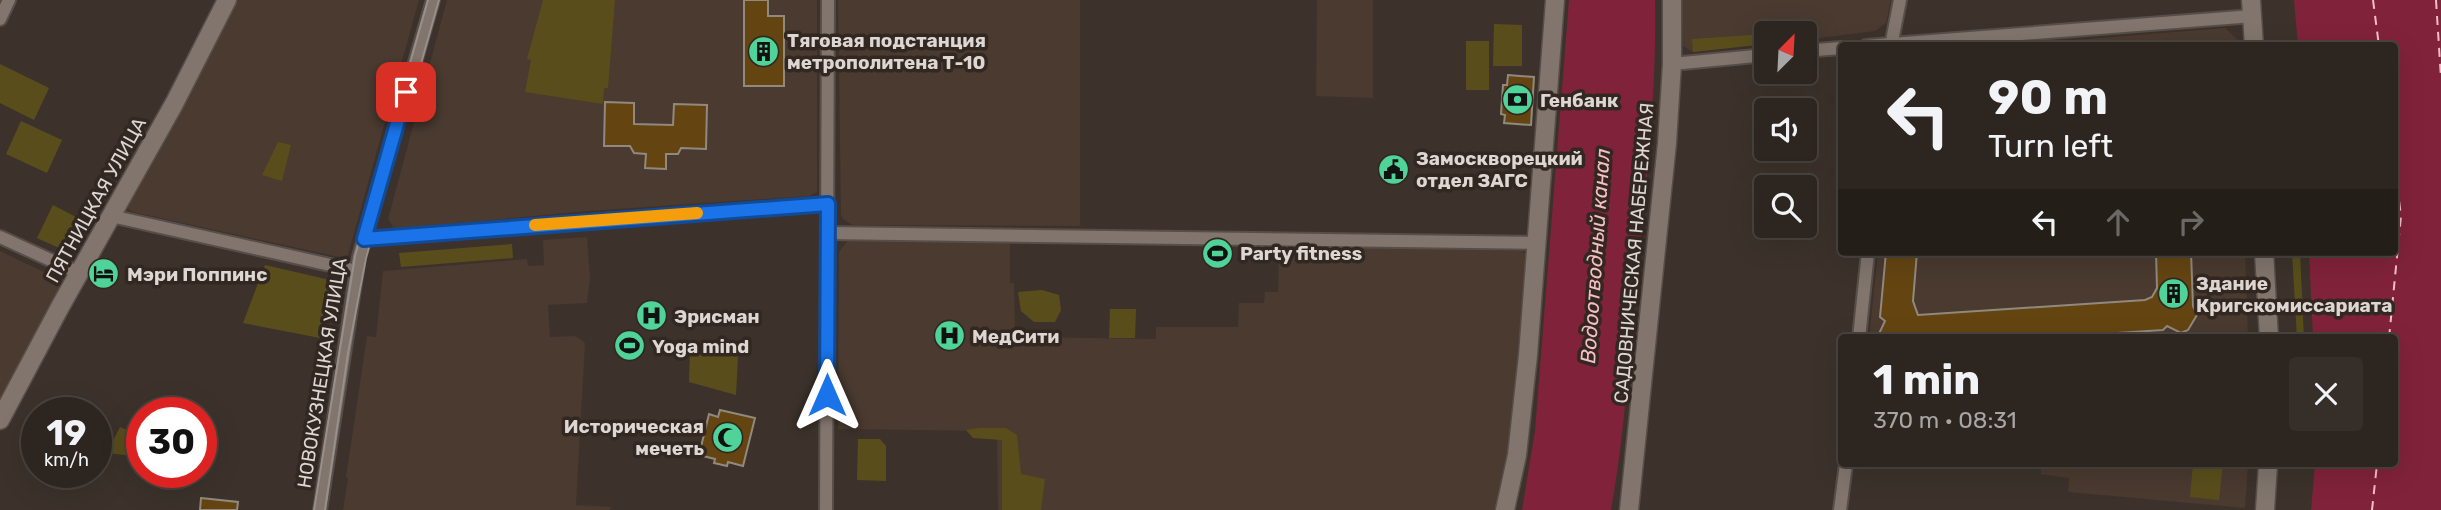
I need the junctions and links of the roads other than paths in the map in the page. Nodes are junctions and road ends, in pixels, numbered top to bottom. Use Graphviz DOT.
graph roads {
  1 [pos="9,0"];
  2 [pos="227,0"];
  3 [pos="433,0"];
  4 [pos="828,0"];
  5 [pos="1555,0"];
  6 [pos="1672,0"];
  7 [pos="1900,0"];
  8 [pos="2252,8"];
  9 [pos="0,19"];
  10 [pos="1891,42"];
  11 [pos="1911,42"];
  12 [pos="2254,42"];
  13 [pos="1838,48"];
  14 [pos="1817,50"];
  15 [pos="1754,56"];
  16 [pos="1672,64"];
  17 [pos="828,204"];
  18 [pos="111,216"];
  19 [pos="828,233"];
  20 [pos="0,237"];
  21 [pos="364,239"];
  22 [pos="1538,243"];
  23 [pos="1868,256"];
  24 [pos="2264,256"];
  25 [pos="357,271"];
  26 [pos="79,273"];
  27 [pos="1859,334"];
  28 [pos="2269,334"];
  29 [pos="0,420"];
  30 [pos="1846,467"];
  31 [pos="2268,467"];
  32 [pos="320,510"];
  33 [pos="826,510"];
  34 [pos="1505,510"];
  35 [pos="1629,510"];
  36 [pos="1840,510"];
  37 [pos="2265,510"];
  1 -- 9 [label="street"];
  2 -- 18 [label="street, ПЯТНИЦКАЯ УЛИЦА"];
  3 -- 21 [label="street, НОВОКУЗНЕЦКАЯ УЛИЦА"];
  4 -- 17 [label="street"];
  5 -- 22 [label="street"];
  6 -- 16 [label="street, САДОВНИЧЕСКАЯ НАБЕРЕЖНАЯ"];
  7 -- 10 [label="street"];
  8 -- 11 [label="street"];
  8 -- 12 [label="street"];
  13 -- 14 [label="street"];
  15 -- 16 [label="street"];
  16 -- 35 [label="street, САДОВНИЧЕСКАЯ НАБЕРЕЖНАЯ"];
  17 -- 19 [label="street"];
  17 -- 21 [label="street"];
  18 -- 25 [label="street"];
  18 -- 26 [label="street, ПЯТНИЦКАЯ УЛИЦА"];
  19 -- 22 [label="street"];
  19 -- 33 [label="street"];
  20 -- 26 [label="street"];
  21 -- 25 [label="street, НОВОКУЗНЕЦКАЯ УЛИЦА"];
  22 -- 34 [label="street"];
  23 -- 27 [label="street"];
  24 -- 28 [label="street"];
  25 -- 32 [label="street, НОВОКУЗНЕЦКАЯ УЛИЦА"];
  26 -- 29 [label="street, ПЯТНИЦКАЯ УЛИЦА"];
  30 -- 36 [label="street"];
  31 -- 37 [label="street"];
}
